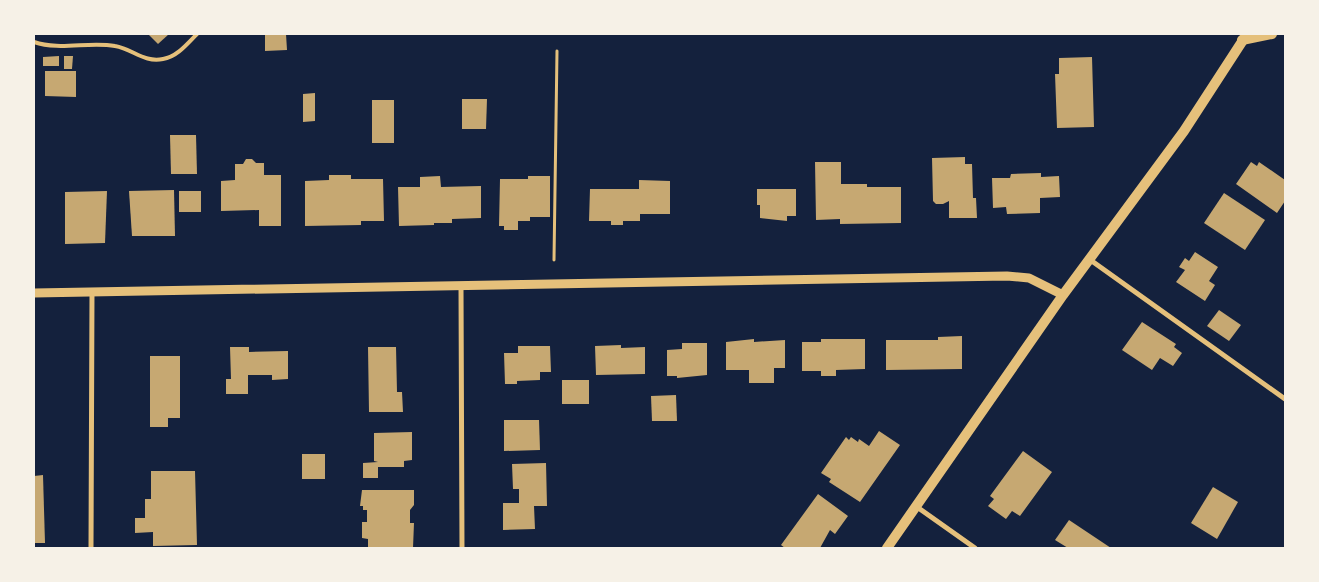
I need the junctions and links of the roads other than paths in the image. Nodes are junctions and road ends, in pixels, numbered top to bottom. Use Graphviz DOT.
graph roads {
  1 [pos="197,34"];
  2 [pos="1272,34"];
  3 [pos="1245,37"];
  4 [pos="34,42"];
  5 [pos="1089,259"];
  6 [pos="461,286"];
  7 [pos="92,292"];
  8 [pos="34,293"];
  9 [pos="1063,295"];
  10 [pos="1285,399"];
  11 [pos="917,507"];
  12 [pos="91,548"];
  13 [pos="462,548"];
  14 [pos="887,548"];
  15 [pos="975,548"];
  1 -- 4 [label="lane"];
  2 -- 3 [label="main road"];
  3 -- 5 [label="main road"];
  5 -- 9 [label="main road"];
  5 -- 10 [label="street"];
  6 -- 7 [label="street"];
  6 -- 9 [label="street"];
  6 -- 13 [label="street"];
  7 -- 8 [label="street"];
  7 -- 12 [label="street"];
  9 -- 11 [label="main road"];
  11 -- 14 [label="main road"];
  11 -- 15 [label="street"];
}
